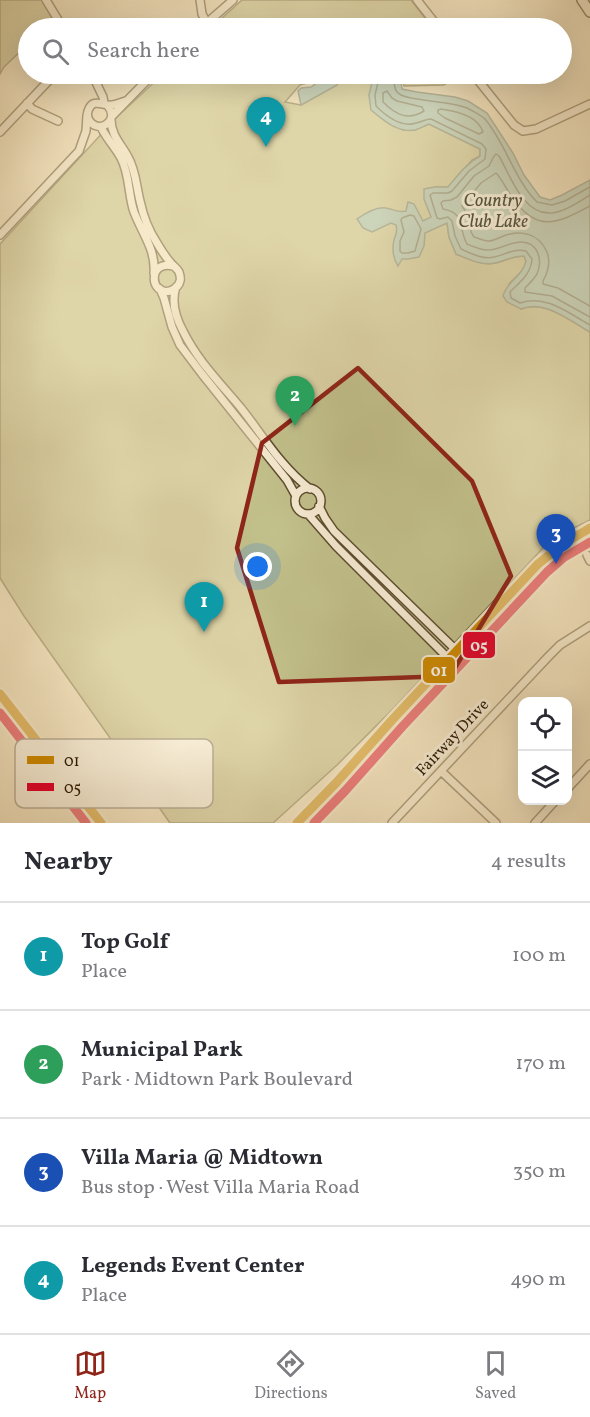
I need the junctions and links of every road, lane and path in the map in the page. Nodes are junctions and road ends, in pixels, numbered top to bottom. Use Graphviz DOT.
graph roads {
  1 [pos="46,0"];
  2 [pos="200,0"];
  3 [pos="233,0"];
  4 [pos="417,0"];
  5 [pos="582,0"];
  6 [pos="590,12"];
  7 [pos="57,18"];
  8 [pos="204,18"];
  9 [pos="213,18"];
  10 [pos="430,18"];
  11 [pos="46,84"];
  12 [pos="96,84"];
  13 [pos="96,84"];
  14 [pos="143,84"];
  15 [pos="481,84"];
  16 [pos="126,100"];
  17 [pos="27,104"];
  18 [pos="106,104"];
  19 [pos="590,104"];
  20 [pos="92,105"];
  21 [pos="87,115"];
  22 [pos="111,118"];
  23 [pos="58,121"];
  24 [pos="99,127"];
  25 [pos="0,132"];
  26 [pos="84,138"];
  27 [pos="0,234"];
  28 [pos="172,266"];
  29 [pos="154,273"];
  30 [pos="176,287"];
  31 [pos="160,289"];
  32 [pos="310,489"];
  33 [pos="296,496"];
  34 [pos="320,506"];
  35 [pos="308,514"];
  36 [pos="590,528"];
  37 [pos="590,626"];
  38 [pos="457,651"];
  39 [pos="449,659"];
  40 [pos="0,694"];
  41 [pos="36,739"];
  42 [pos="590,764"];
  43 [pos="441,771"];
  44 [pos="572,783"];
  45 [pos="552,805"];
  46 [pos="90,808"];
  47 [pos="102,823"];
  48 [pos="297,823"];
  49 [pos="392,823"];
  50 [pos="496,823"];
  51 [pos="535,823"];
  1 -- 7 [label="street"];
  2 -- 8 [label="street"];
  3 -- 9 [label="street"];
  4 -- 10 [label="street"];
  5 -- 6 [label="main road"];
  11 -- 17 [label="street"];
  12 -- 18 [label="street"];
  13 -- 20 [label="street"];
  14 -- 16 [label="street"];
  15 -- 19 [label="street"];
  16 -- 18 [label="street"];
  16 -- 22 [label="street"];
  17 -- 23 [label="street"];
  17 -- 25 [label="street"];
  18 -- 20 [label="street"];
  18 -- 22 [label="street"];
  20 -- 21 [label="street"];
  21 -- 24 [label="street"];
  21 -- 26 [label="street"];
  22 -- 24 [label="street"];
  22 -- 28 [label="street"];
  24 -- 26 [label="street"];
  24 -- 29 [label="street"];
  26 -- 27 [label="street"];
  28 -- 29 [label="street"];
  28 -- 30 [label="street"];
  29 -- 31 [label="street"];
  30 -- 31 [label="street"];
  30 -- 32 [label="street"];
  31 -- 33 [label="street"];
  32 -- 33 [label="street"];
  32 -- 34 [label="street"];
  33 -- 35 [label="street"];
  34 -- 35 [label="street"];
  34 -- 38 [label="street"];
  35 -- 39 [label="street"];
  36 -- 38 [label="main road"];
  37 -- 43 [label="street, Fairway Drive"];
  38 -- 39 [label="main road"];
  39 -- 48 [label="main road"];
  40 -- 41 [label="street"];
  42 -- 44 [label="street"];
  43 -- 49 [label="street, Fairway Drive"];
  43 -- 50 [label="street"];
  45 -- 51 [label="street"];
  46 -- 47 [label="street"];
}
